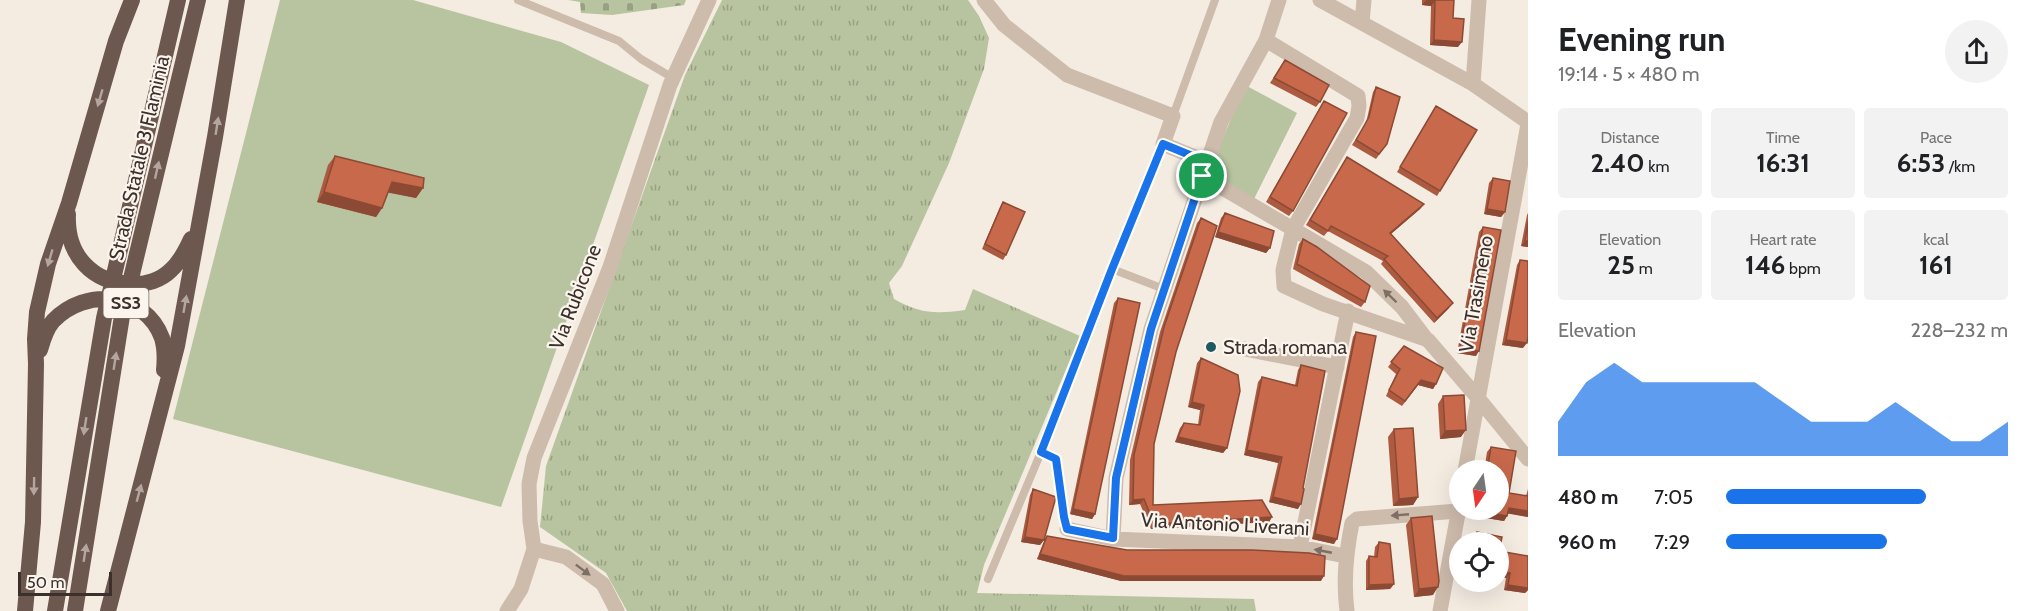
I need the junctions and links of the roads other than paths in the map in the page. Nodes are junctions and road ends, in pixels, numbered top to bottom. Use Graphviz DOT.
graph roads {
  1 [pos="118,0"];
  2 [pos="132,0"];
  3 [pos="178,0"];
  4 [pos="198,0"];
  5 [pos="237,0"];
  6 [pos="518,0"];
  7 [pos="709,0"];
  8 [pos="984,0"];
  9 [pos="1215,0"];
  10 [pos="1279,0"];
  11 [pos="1320,0"];
  12 [pos="1364,0"];
  13 [pos="1479,0"];
  14 [pos="1362,22"];
  15 [pos="1266,40"];
  16 [pos="116,41"];
  17 [pos="673,78"];
  18 [pos="1473,84"];
  19 [pos="1173,116"];
  20 [pos="1528,123"];
  21 [pos="1163,144"];
  22 [pos="1204,169"];
  23 [pos="69,203"];
  24 [pos="198,225"];
  25 [pos="1293,229"];
  26 [pos="1112,269"];
  27 [pos="1164,289"];
  28 [pos="1348,311"];
  29 [pos="1428,340"];
  30 [pos="1245,349"];
  31 [pos="36,364"];
  32 [pos="1337,367"];
  33 [pos="1478,398"];
  34 [pos="162,404"];
  35 [pos="1041,452"];
  36 [pos="1528,459"];
  37 [pos="1467,460"];
  38 [pos="1449,508"];
  39 [pos="1457,520"];
  40 [pos="1067,529"];
  41 [pos="1113,538"];
  42 [pos="1300,547"];
  43 [pos="534,549"];
  44 [pos="1345,556"];
  45 [pos="988,579"];
  46 [pos="25,611"];
  47 [pos="54,611"];
  48 [pos="75,611"];
  49 [pos="108,611"];
  50 [pos="507,611"];
  51 [pos="617,611"];
  52 [pos="1347,611"];
  53 [pos="1440,611"];
  1 -- 16 [label="highway"];
  2 -- 16 [label="highway"];
  3 -- 47 [label="highway, Strada Statale 3 Flaminia / SS3, one-way"];
  48 -- 4 [label="highway, Strada Statale 3 Flaminia / SS3, one-way"];
  24 -- 5 [label="highway, one-way"];
  6 -- 17 [label="lane"];
  7 -- 17 [label="street, Via Rubicone"];
  8 -- 19 [label="street"];
  9 -- 19 [label="lane"];
  10 -- 15 [label="street"];
  11 -- 14 [label="street"];
  12 -- 14 [label="street"];
  13 -- 18 [label="street"];
  14 -- 18 [label="street"];
  15 -- 22 [label="street"];
  15 -- 25 [label="street"];
  16 -- 23 [label="highway, one-way"];
  17 -- 43 [label="street, Via Rubicone"];
  18 -- 20 [label="street"];
  19 -- 21 [label="street"];
  20 -- 33 [label="street, Via Trasimeno"];
  21 -- 22 [label="street"];
  21 -- 26 [label="lane"];
  22 -- 25 [label="street"];
  22 -- 27 [label="street"];
  23 -- 24 [label="highway"];
  23 -- 31 [label="highway, one-way"];
  34 -- 24 [label="highway, one-way"];
  25 -- 28 [label="street"];
  29 -- 25 [label="street, one-way"];
  26 -- 27 [label="lane"];
  26 -- 35 [label="lane"];
  27 -- 41 [label="street"];
  28 -- 29 [label="street"];
  28 -- 32 [label="street"];
  29 -- 33 [label="street"];
  30 -- 32 [label="street"];
  31 -- 34 [label="highway"];
  31 -- 46 [label="highway, one-way"];
  32 -- 42 [label="street"];
  33 -- 36 [label="street"];
  33 -- 37 [label="street, Via Trasimeno"];
  49 -- 34 [label="highway, one-way"];
  35 -- 40 [label="lane"];
  35 -- 45 [label="lane"];
  38 -- 44 [label="street, one-way"];
  39 -- 53 [label="street"];
  40 -- 41 [label="street, Via Antonio Liverani"];
  41 -- 42 [label="street, Via Antonio Liverani"];
  44 -- 42 [label="street, Via Antonio Liverani, one-way"];
  43 -- 50 [label="street, Via Rubicone"];
  43 -- 51 [label="street, one-way"];
  44 -- 52 [label="street"];
}
